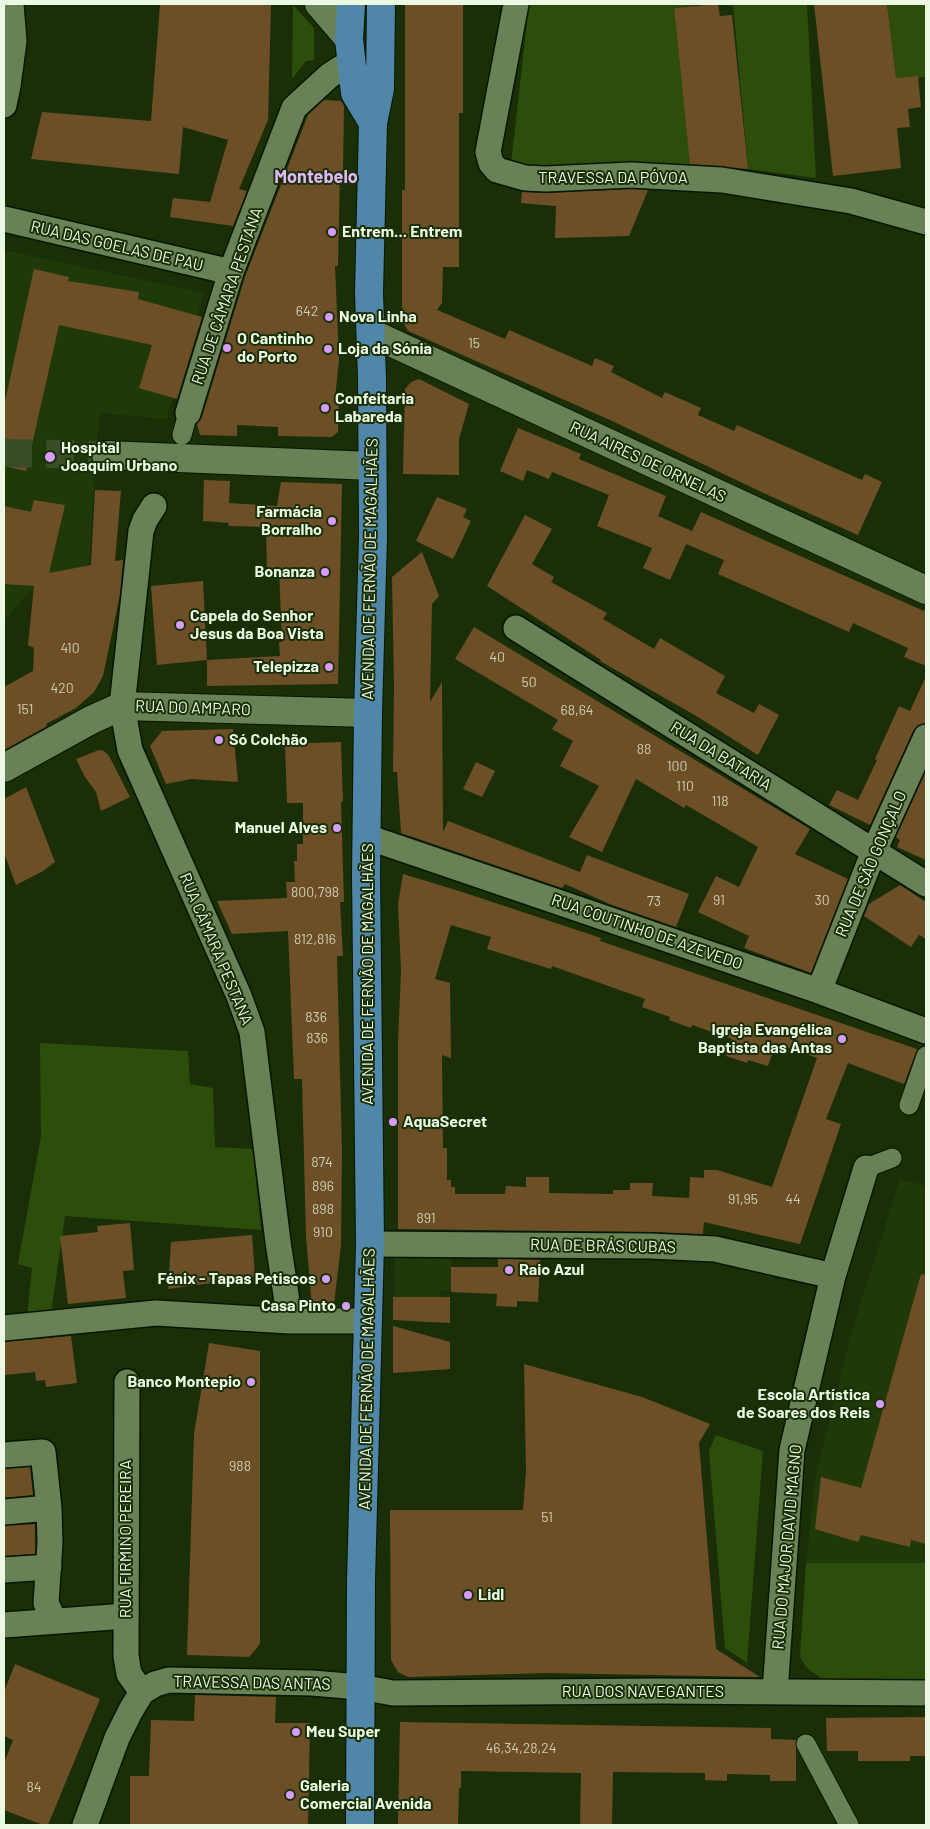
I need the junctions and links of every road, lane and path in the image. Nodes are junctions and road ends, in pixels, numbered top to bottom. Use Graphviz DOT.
graph roads {
  1 [pos="11,4"];
  2 [pos="319,4"];
  3 [pos="351,4"];
  4 [pos="381,4"];
  5 [pos="516,4"];
  6 [pos="350,51"];
  7 [pos="4,106"];
  8 [pos="373,123"];
  9 [pos="4,219"];
  10 [pos="926,222"];
  11 [pos="231,272"];
  12 [pos="371,334"];
  13 [pos="185,424"];
  14 [pos="106,455"];
  15 [pos="372,466"];
  16 [pos="154,506"];
  17 [pos="926,590"];
  18 [pos="516,628"];
  19 [pos="122,706"];
  20 [pos="368,713"];
  21 [pos="926,737"];
  22 [pos="4,768"];
  23 [pos="367,837"];
  24 [pos="874,851"];
  25 [pos="926,884"];
  26 [pos="819,991"];
  27 [pos="926,1030"];
  28 [pos="926,1056"];
  29 [pos="909,1104"];
  30 [pos="892,1158"];
  31 [pos="866,1168"];
  32 [pos="370,1244"];
  33 [pos="833,1276"];
  34 [pos="290,1321"];
  35 [pos="369,1321"];
  36 [pos="4,1328"];
  37 [pos="127,1382"];
  38 [pos="4,1455"];
  39 [pos="49,1508"];
  40 [pos="4,1512"];
  41 [pos="49,1567"];
  42 [pos="4,1570"];
  43 [pos="126,1616"];
  44 [pos="54,1620"];
  45 [pos="4,1625"];
  46 [pos="360,1687"];
  47 [pos="142,1692"];
  48 [pos="775,1692"];
  49 [pos="926,1693"];
  50 [pos="806,1744"];
  51 [pos="85,1825"];
  52 [pos="360,1825"];
  53 [pos="849,1825"];
  1 -- 7 [label="street"];
  2 -- 6 [label="street"];
  3 -- 6 [label="main road"];
  4 -- 8 [label="main road, AVENIDA DE FERNÃO DE MAGALHÃES"];
  5 -- 10 [label="street, TRAVESSA DA PÓVOA"];
  6 -- 8 [label="main road"];
  6 -- 11 [label="street, RUA DE CÂMARA PESTANA"];
  8 -- 12 [label="main road, AVENIDA DE FERNÃO DE MAGALHÃES"];
  9 -- 11 [label="street, RUA DAS GOELAS DE PAU"];
  11 -- 13 [label="street, RUA DE CÂMARA PESTANA"];
  12 -- 15 [label="main road, AVENIDA DE FERNÃO DE MAGALHÃES"];
  12 -- 17 [label="street, RUA AIRES DE ORNELAS"];
  14 -- 15 [label="street"];
  15 -- 20 [label="main road, AVENIDA DE FERNÃO DE MAGALHÃES"];
  16 -- 19 [label="street"];
  18 -- 24 [label="street, RUA DA BATARIA"];
  19 -- 20 [label="street, RUA DO AMPARO"];
  19 -- 22 [label="street, RUA DO AMPARO"];
  19 -- 34 [label="street, RUA CÂMARA PESTANA"];
  20 -- 23 [label="main road, AVENIDA DE FERNÃO DE MAGALHÃES"];
  21 -- 24 [label="street, RUA DE SÃO GONÇALO"];
  23 -- 26 [label="street, RUA COUTINHO DE AZEVEDO"];
  23 -- 32 [label="main road, AVENIDA DE FERNÃO DE MAGALHÃES"];
  24 -- 25 [label="street, RUA DA BATARIA"];
  24 -- 26 [label="street, RUA DE SÃO GONÇALO"];
  26 -- 27 [label="street, RUA COUTINHO DE AZEVEDO"];
  28 -- 29 [label="street"];
  30 -- 31 [label="street, RUA DO MAJOR DAVID MAGNO"];
  31 -- 33 [label="street, RUA DO MAJOR DAVID MAGNO"];
  32 -- 33 [label="street, RUA DE BRÁS CUBAS"];
  32 -- 35 [label="main road, AVENIDA DE FERNÃO DE MAGALHÃES"];
  33 -- 48 [label="street, RUA DO MAJOR DAVID MAGNO"];
  34 -- 35 [label="street"];
  34 -- 36 [label="street"];
  35 -- 46 [label="main road, AVENIDA DE FERNÃO DE MAGALHÃES"];
  37 -- 43 [label="street, RUA FIRMINO PEREIRA"];
  38 -- 39 [label="street"];
  39 -- 40 [label="street"];
  39 -- 41 [label="street"];
  41 -- 42 [label="street"];
  41 -- 44 [label="street"];
  43 -- 44 [label="street"];
  43 -- 47 [label="street, RUA FIRMINO PEREIRA"];
  44 -- 45 [label="street"];
  46 -- 47 [label="street, TRAVESSA DAS ANTAS"];
  46 -- 48 [label="street, RUA DOS NAVEGANTES"];
  46 -- 52 [label="main road, AVENIDA DE FERNÃO DE MAGALHÃES"];
  47 -- 51 [label="street"];
  48 -- 49 [label="street, RUA DOS NAVEGANTES"];
  50 -- 53 [label="street"];
}
